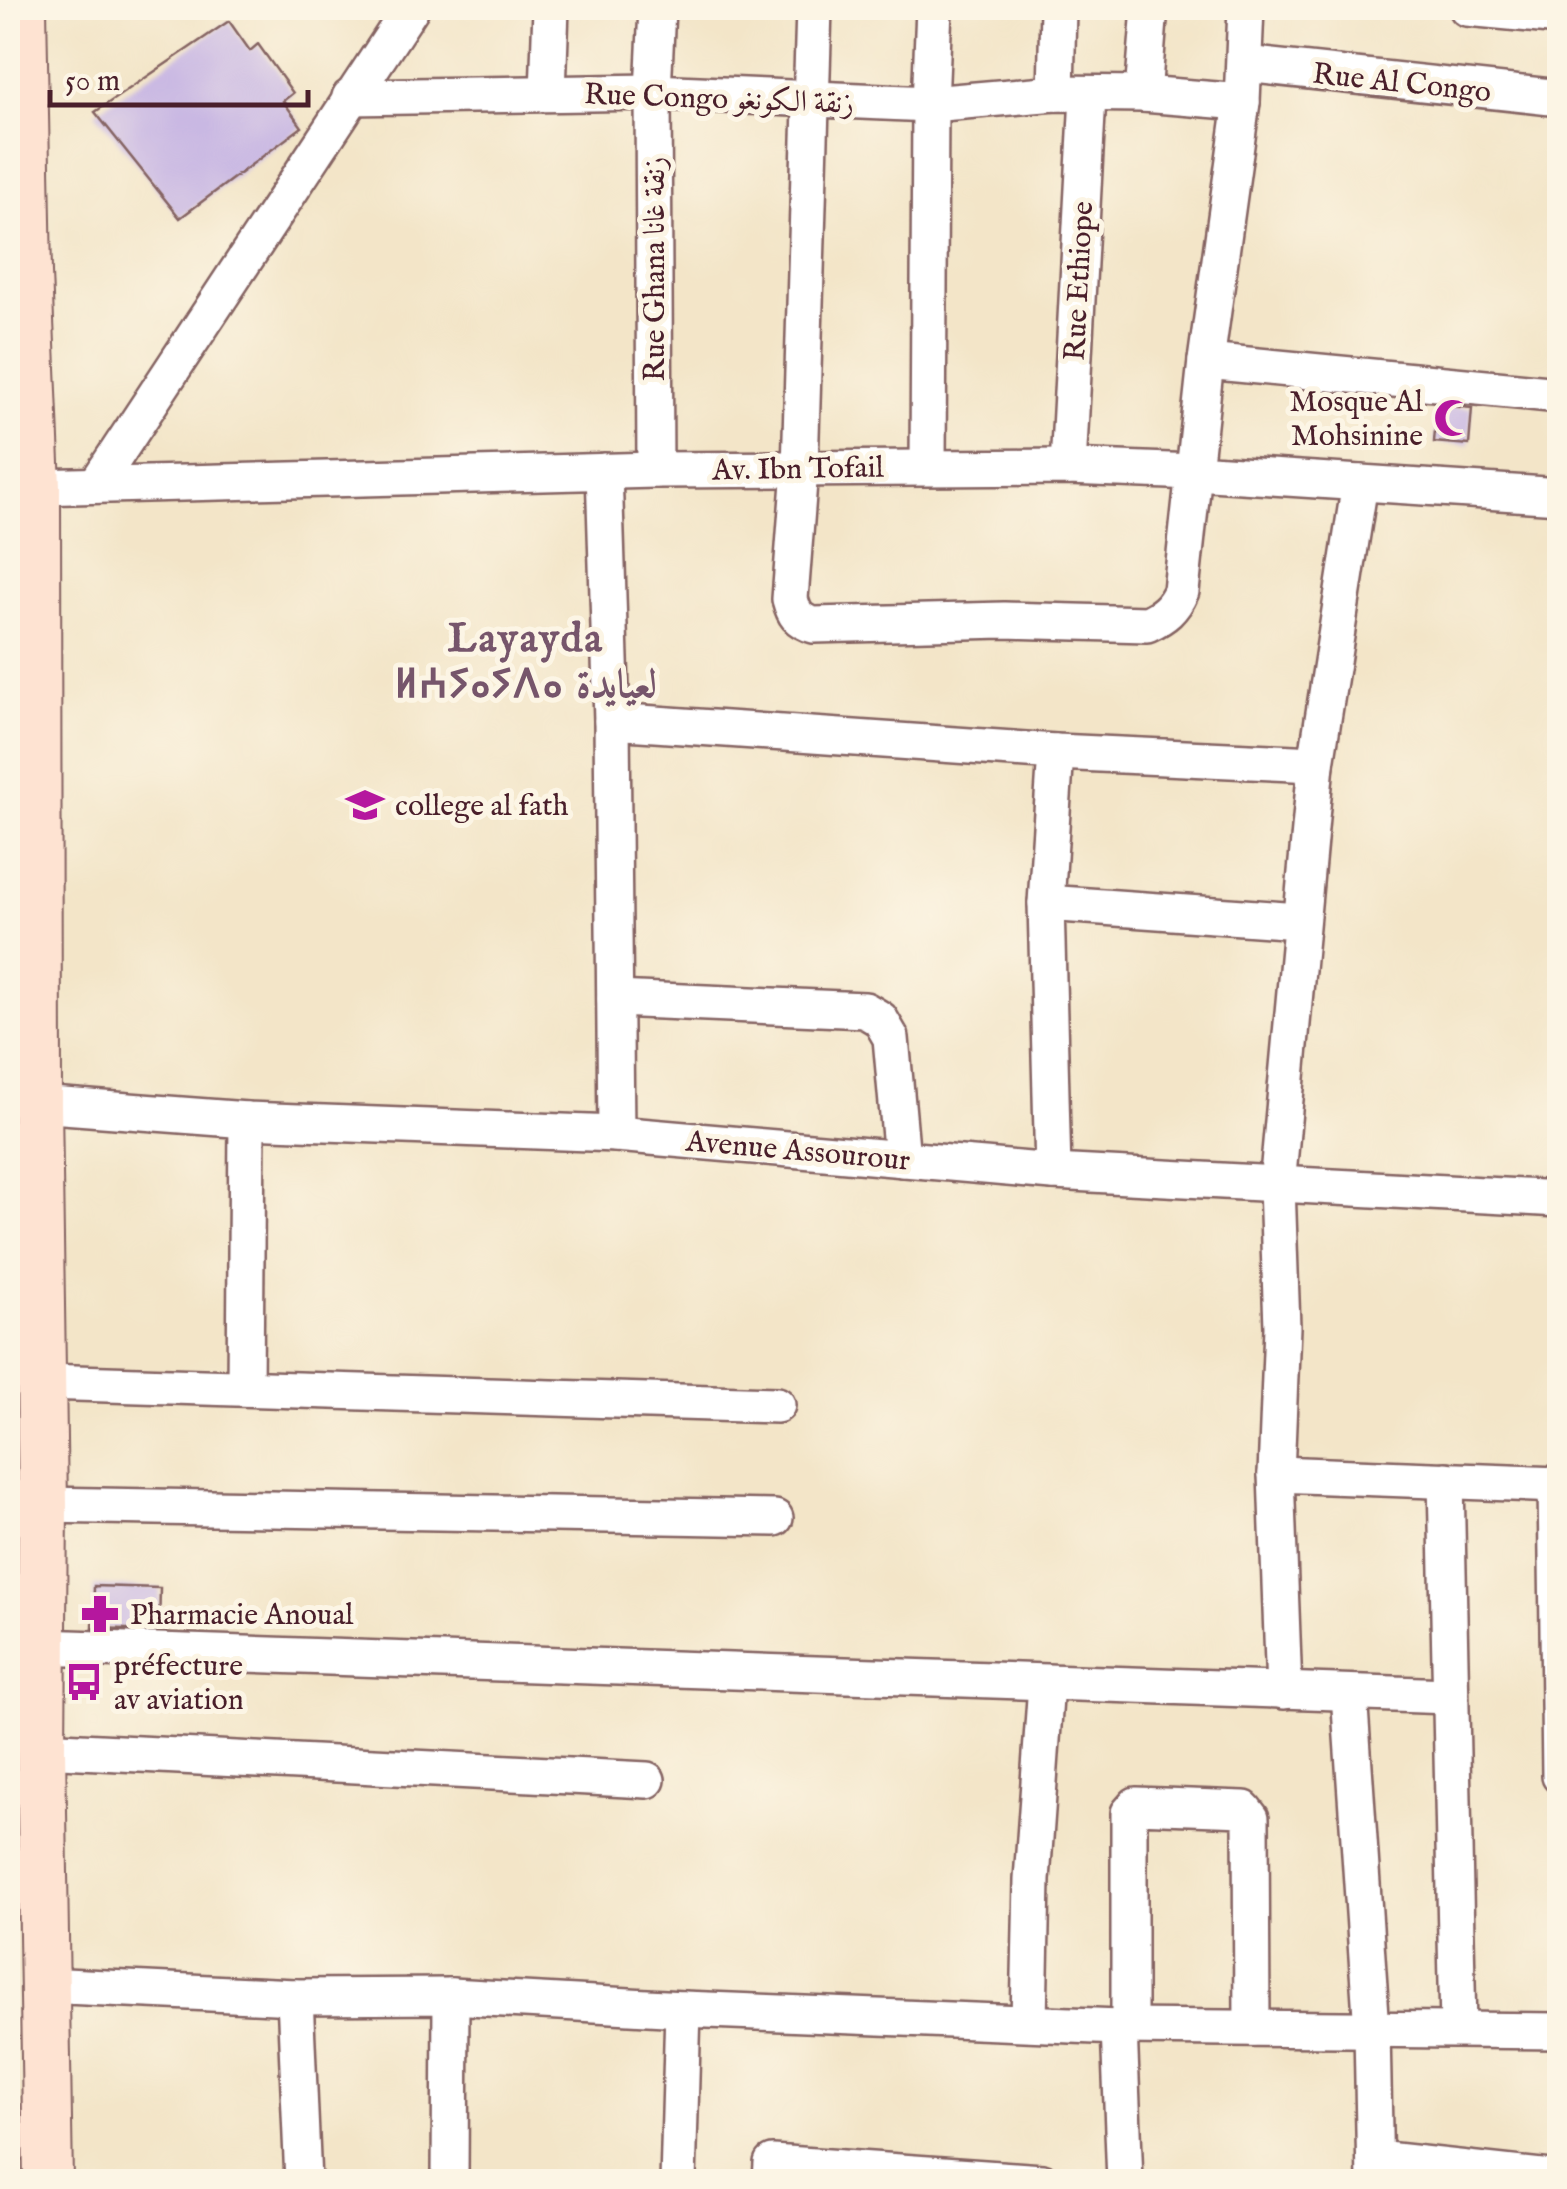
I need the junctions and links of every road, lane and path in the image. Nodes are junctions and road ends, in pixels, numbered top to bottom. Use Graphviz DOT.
graph roads {
  1 [pos="22,8"];
  2 [pos="411,8"];
  3 [pos="551,8"];
  4 [pos="657,8"];
  5 [pos="814,8"];
  6 [pos="934,8"];
  7 [pos="1058,8"];
  8 [pos="1150,8"];
  9 [pos="1246,8"];
  10 [pos="1467,8"];
  11 [pos="1560,17"];
  12 [pos="1245,64"];
  13 [pos="654,92"];
  14 [pos="548,93"];
  15 [pos="1072,94"];
  16 [pos="1143,94"];
  17 [pos="350,97"];
  18 [pos="1560,98"];
  19 [pos="812,101"];
  20 [pos="1242,102"];
  21 [pos="930,104"];
  22 [pos="1206,361"];
  23 [pos="1560,395"];
  24 [pos="928,467"];
  25 [pos="1068,467"];
  26 [pos="800,469"];
  27 [pos="654,470"];
  28 [pos="604,471"];
  29 [pos="1194,472"];
  30 [pos="1360,483"];
  31 [pos="96,485"];
  32 [pos="36,487"];
  33 [pos="1560,496"];
  34 [pos="612,720"];
  35 [pos="1056,752"];
  36 [pos="1316,764"];
  37 [pos="1046,903"];
  38 [pos="1299,920"];
  39 [pos="615,999"];
  40 [pos="37,1104"];
  41 [pos="247,1120"];
  42 [pos="616,1134"];
  43 [pos="902,1159"];
  44 [pos="1053,1172"];
  45 [pos="1277,1186"];
  46 [pos="1560,1199"];
  47 [pos="42,1382"];
  48 [pos="245,1388"];
  49 [pos="777,1405"];
  50 [pos="1276,1474"];
  51 [pos="1446,1480"];
  52 [pos="1558,1485"];
  53 [pos="44,1506"];
  54 [pos="775,1518"];
  55 [pos="41,1647"];
  56 [pos="1046,1684"];
  57 [pos="1559,1690"];
  58 [pos="1284,1691"];
  59 [pos="1349,1693"];
  60 [pos="1450,1696"];
  61 [pos="40,1749"];
  62 [pos="1560,1776"];
  63 [pos="647,1780"];
  64 [pos="44,1986"];
  65 [pos="452,1996"];
  66 [pos="295,1997"];
  67 [pos="683,2010"];
  68 [pos="1029,2021"];
  69 [pos="1124,2027"];
  70 [pos="1252,2028"];
  71 [pos="1458,2028"];
  72 [pos="1372,2030"];
  73 [pos="1560,2031"];
  74 [pos="1376,2170"];
  75 [pos="954,2179"];
  76 [pos="1560,2179"];
  77 [pos="48,2182"];
  78 [pos="303,2182"];
  79 [pos="450,2182"];
  80 [pos="678,2182"];
  81 [pos="772,2182"];
  82 [pos="1042,2182"];
  83 [pos="1125,2182"];
  1 -- 32 [label="street"];
  2 -- 17 [label="street"];
  3 -- 14 [label="street"];
  4 -- 13 [label="street, Rue Ghana زنقة غانا"];
  5 -- 19 [label="street"];
  6 -- 21 [label="street"];
  7 -- 15 [label="street, Rue Ethiope"];
  8 -- 16 [label="street"];
  9 -- 12 [label="street"];
  10 -- 11 [label="street"];
  12 -- 18 [label="street, Rue Al Congo"];
  12 -- 20 [label="street"];
  13 -- 14 [label="street, Rue Congo زنقة الكونغو"];
  13 -- 19 [label="street, Rue Congo زنقة الكونغو"];
  13 -- 27 [label="street, Rue Ghana زنقة غانا"];
  14 -- 17 [label="street, Rue Congo زنقة الكونغو"];
  15 -- 16 [label="street, Rue Congo زنقة الكونغو"];
  15 -- 21 [label="street, Rue Congo زنقة الكونغو"];
  15 -- 25 [label="street, Rue Ethiope"];
  16 -- 20 [label="street, Rue Congo زنقة الكونغو"];
  17 -- 31 [label="street"];
  19 -- 21 [label="street, Rue Congo زنقة الكونغو"];
  19 -- 26 [label="street"];
  20 -- 22 [label="street"];
  21 -- 24 [label="street"];
  22 -- 23 [label="street"];
  22 -- 29 [label="street"];
  24 -- 25 [label="street, Av. Ibn Tofail"];
  24 -- 26 [label="street, Av. Ibn Tofail"];
  25 -- 29 [label="street, Av. Ibn Tofail"];
  26 -- 27 [label="street, Av. Ibn Tofail"];
  26 -- 29 [label="street"];
  27 -- 28 [label="street, Av. Ibn Tofail"];
  28 -- 31 [label="street, Av. Ibn Tofail"];
  28 -- 34 [label="street"];
  29 -- 30 [label="street, Av. Ibn Tofail"];
  30 -- 33 [label="street, Av. Ibn Tofail"];
  30 -- 36 [label="street"];
  31 -- 32 [label="street, Av. Ibn Tofail"];
  32 -- 40 [label="street"];
  34 -- 35 [label="street"];
  34 -- 39 [label="street"];
  35 -- 36 [label="street"];
  35 -- 37 [label="street"];
  36 -- 38 [label="street"];
  37 -- 38 [label="street"];
  37 -- 44 [label="street"];
  38 -- 45 [label="street"];
  39 -- 42 [label="street"];
  39 -- 43 [label="street"];
  40 -- 41 [label="street, Avenue Assourour"];
  40 -- 47 [label="street"];
  41 -- 42 [label="street, Avenue Assourour"];
  41 -- 48 [label="street"];
  42 -- 43 [label="street, Avenue Assourour"];
  43 -- 44 [label="street, Avenue Assourour"];
  44 -- 45 [label="street, Avenue Assourour"];
  45 -- 46 [label="street, Avenue Assourour"];
  45 -- 50 [label="street"];
  47 -- 48 [label="street"];
  47 -- 53 [label="street"];
  48 -- 49 [label="street"];
  50 -- 51 [label="street"];
  50 -- 58 [label="street"];
  51 -- 52 [label="street"];
  51 -- 60 [label="street"];
  52 -- 57 [label="street"];
  53 -- 54 [label="street"];
  53 -- 55 [label="street"];
  55 -- 56 [label="street"];
  55 -- 61 [label="street"];
  56 -- 58 [label="street"];
  56 -- 68 [label="street"];
  57 -- 62 [label="street"];
  58 -- 59 [label="street"];
  59 -- 60 [label="street"];
  59 -- 72 [label="street"];
  60 -- 71 [label="street"];
  61 -- 63 [label="street"];
  61 -- 64 [label="street"];
  64 -- 66 [label="street"];
  64 -- 77 [label="street"];
  65 -- 66 [label="street"];
  65 -- 67 [label="street"];
  65 -- 79 [label="street"];
  66 -- 78 [label="street"];
  67 -- 68 [label="street"];
  67 -- 80 [label="street"];
  68 -- 69 [label="street"];
  69 -- 70 [label="street"];
  69 -- 70 [label="street"];
  69 -- 83 [label="street"];
  70 -- 72 [label="street"];
  71 -- 72 [label="street"];
  71 -- 73 [label="street"];
  72 -- 74 [label="street"];
  74 -- 76 [label="street"];
  75 -- 81 [label="street"];
  75 -- 82 [label="street"];
}
